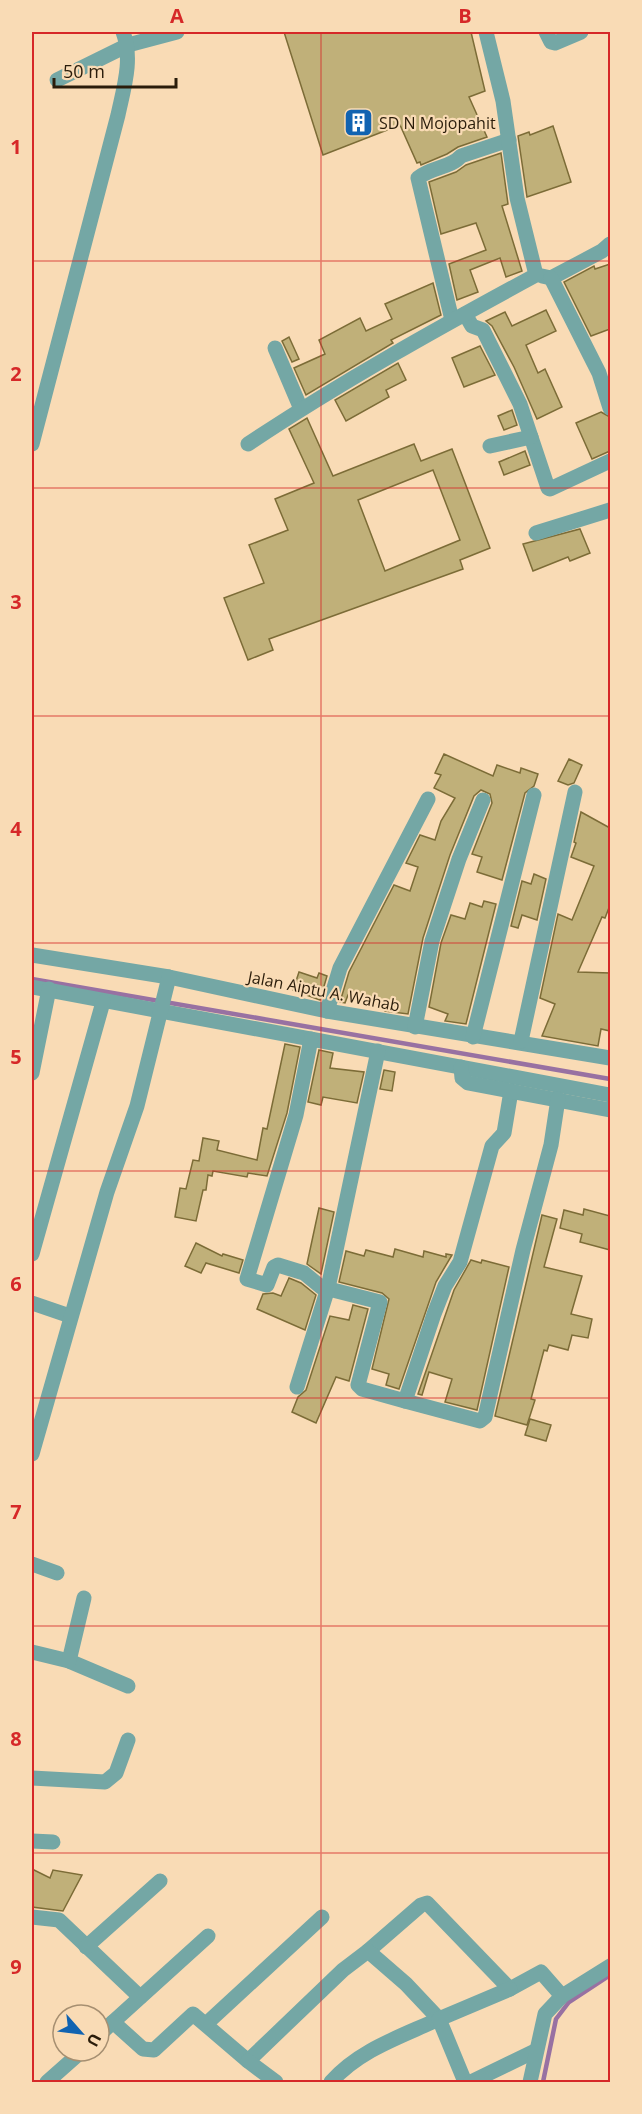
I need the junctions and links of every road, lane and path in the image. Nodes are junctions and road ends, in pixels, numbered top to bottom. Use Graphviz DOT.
graph roads {
  1 [pos="177,32"];
  2 [pos="546,32"];
  3 [pos="581,32"];
  4 [pos="488,33"];
  5 [pos="125,38"];
  6 [pos="57,80"];
  7 [pos="509,140"];
  8 [pos="610,244"];
  9 [pos="543,277"];
  10 [pos="458,317"];
  11 [pos="275,348"];
  12 [pos="36,404"];
  13 [pos="610,408"];
  14 [pos="301,409"];
  15 [pos="531,436"];
  16 [pos="32,444"];
  17 [pos="248,444"];
  18 [pos="490,446"];
  19 [pos="610,461"];
  20 [pos="610,510"];
  21 [pos="536,533"];
  22 [pos="575,792"];
  23 [pos="534,795"];
  24 [pos="428,799"];
  25 [pos="483,800"];
  26 [pos="32,955"];
  27 [pos="168,979"];
  28 [pos="32,987"];
  29 [pos="49,989"];
  30 [pos="103,1002"];
  31 [pos="162,1007"];
  32 [pos="327,1011"];
  33 [pos="415,1027"];
  34 [pos="473,1038"];
  35 [pos="311,1039"];
  36 [pos="521,1041"];
  37 [pos="378,1051"];
  38 [pos="610,1058"];
  39 [pos="461,1067"];
  40 [pos="32,1073"];
  41 [pos="511,1091"];
  42 [pos="610,1095"];
  43 [pos="558,1099"];
  44 [pos="610,1110"];
  45 [pos="32,1254"];
  46 [pos="327,1288"];
  47 [pos="32,1303"];
  48 [pos="70,1316"];
  49 [pos="297,1387"];
  50 [pos="405,1401"];
  51 [pos="32,1454"];
  52 [pos="32,1564"];
  53 [pos="57,1573"];
  54 [pos="84,1598"];
  55 [pos="32,1652"];
  56 [pos="69,1661"];
  57 [pos="128,1686"];
  58 [pos="128,1740"];
  59 [pos="32,1778"];
  60 [pos="32,1841"];
  61 [pos="53,1842"];
  62 [pos="160,1881"];
  63 [pos="32,1917"];
  64 [pos="322,1917"];
  65 [pos="208,1936"];
  66 [pos="86,1947"];
  67 [pos="368,1951"];
  68 [pos="610,1966"];
  69 [pos="510,1989"];
  70 [pos="562,1996"];
  71 [pos="140,1997"];
  72 [pos="439,2019"];
  73 [pos="113,2022"];
  74 [pos="206,2024"];
  75 [pos="535,2051"];
  76 [pos="248,2061"];
  77 [pos="69,2063"];
  78 [pos="48,2082"];
  79 [pos="276,2082"];
  80 [pos="331,2082"];
  81 [pos="465,2082"];
  82 [pos="471,2082"];
  83 [pos="530,2082"];
  1 -- 5 [label="street"];
  2 -- 3 [label="street"];
  4 -- 7 [label="street"];
  5 -- 6 [label="street"];
  5 -- 12 [label="street"];
  7 -- 9 [label="street"];
  7 -- 10 [label="street"];
  8 -- 9 [label="street"];
  9 -- 10 [label="street"];
  9 -- 13 [label="street"];
  10 -- 14 [label="street"];
  10 -- 15 [label="street"];
  11 -- 14 [label="street"];
  12 -- 16 [label="street"];
  14 -- 17 [label="street"];
  15 -- 18 [label="street"];
  15 -- 19 [label="street"];
  20 -- 21 [label="street"];
  22 -- 36 [label="street"];
  23 -- 34 [label="street"];
  24 -- 32 [label="street"];
  25 -- 33 [label="street"];
  26 -- 27 [label="street, Jalan Aiptu A. Wahab"];
  27 -- 31 [label="street"];
  27 -- 32 [label="street, Jalan Aiptu A. Wahab"];
  28 -- 29 [label="street"];
  29 -- 30 [label="street"];
  29 -- 40 [label="street"];
  30 -- 31 [label="street"];
  30 -- 45 [label="street"];
  31 -- 35 [label="street"];
  31 -- 48 [label="street"];
  32 -- 33 [label="street, Jalan Aiptu A. Wahab"];
  33 -- 34 [label="street, Jalan Aiptu A. Wahab"];
  34 -- 36 [label="street, Jalan Aiptu A. Wahab"];
  35 -- 37 [label="street"];
  35 -- 46 [label="street"];
  36 -- 38 [label="street, Jalan Aiptu A. Wahab"];
  37 -- 39 [label="street"];
  37 -- 46 [label="street"];
  39 -- 41 [label="street"];
  39 -- 42 [label="street"];
  41 -- 43 [label="street"];
  41 -- 50 [label="street"];
  43 -- 44 [label="street"];
  43 -- 50 [label="street"];
  46 -- 49 [label="street"];
  46 -- 50 [label="street"];
  47 -- 48 [label="street"];
  48 -- 51 [label="street"];
  52 -- 53 [label="street"];
  54 -- 56 [label="street"];
  55 -- 56 [label="street"];
  56 -- 57 [label="street"];
  58 -- 59 [label="street"];
  60 -- 61 [label="street"];
  62 -- 66 [label="street"];
  63 -- 66 [label="street"];
  64 -- 74 [label="street"];
  65 -- 71 [label="street"];
  66 -- 71 [label="street"];
  67 -- 69 [label="street"];
  67 -- 72 [label="street"];
  67 -- 76 [label="street"];
  68 -- 70 [label="street"];
  69 -- 70 [label="street"];
  69 -- 72 [label="street"];
  70 -- 75 [label="street"];
  71 -- 73 [label="street"];
  72 -- 80 [label="street"];
  72 -- 81 [label="street"];
  73 -- 74 [label="street"];
  74 -- 76 [label="street"];
  75 -- 82 [label="street"];
  75 -- 83 [label="street"];
  76 -- 79 [label="street"];
  77 -- 78 [label="street"];
}
